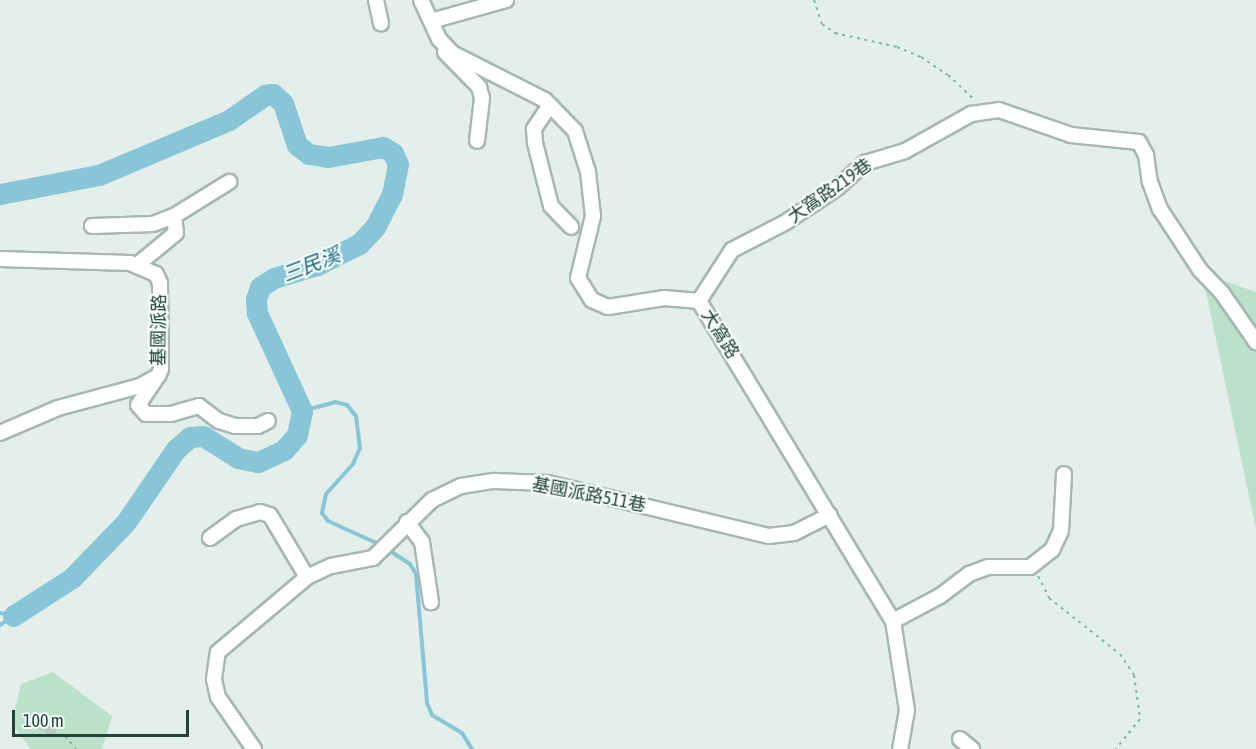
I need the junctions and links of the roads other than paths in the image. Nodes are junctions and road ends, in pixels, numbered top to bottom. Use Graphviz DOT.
graph roads {
  1 [pos="376,0"];
  2 [pos="421,0"];
  3 [pos="506,0"];
  4 [pos="431,21"];
  5 [pos="381,23"];
  6 [pos="439,39"];
  7 [pos="550,105"];
  8 [pos="477,141"];
  9 [pos="229,182"];
  10 [pos="174,216"];
  11 [pos="92,226"];
  12 [pos="571,227"];
  13 [pos="0,259"];
  14 [pos="137,265"];
  15 [pos="699,301"];
  16 [pos="1256,342"];
  17 [pos="158,376"];
  18 [pos="268,421"];
  19 [pos="0,433"];
  20 [pos="1064,474"];
  21 [pos="830,514"];
  22 [pos="407,522"];
  23 [pos="210,538"];
  24 [pos="307,577"];
  25 [pos="431,602"];
  26 [pos="893,621"];
  27 [pos="960,739"];
  28 [pos="254,749"];
  29 [pos="900,749"];
  30 [pos="972,749"];
  1 -- 5 [label="street"];
  2 -- 4 [label="street, 大窩路"];
  3 -- 4 [label="street"];
  4 -- 6 [label="street, 大窩路"];
  6 -- 7 [label="street, 大窩路"];
  6 -- 8 [label="street"];
  7 -- 12 [label="street"];
  7 -- 15 [label="street, 大窩路"];
  9 -- 10 [label="street"];
  10 -- 11 [label="street"];
  10 -- 14 [label="street"];
  13 -- 14 [label="street"];
  14 -- 17 [label="street, 基國派路"];
  15 -- 16 [label="street, 大窩路219巷"];
  15 -- 21 [label="street, 大窩路"];
  17 -- 18 [label="street"];
  17 -- 19 [label="street, 基國派路"];
  20 -- 26 [label="street"];
  21 -- 22 [label="street, 基國派路511巷"];
  21 -- 26 [label="street, 大窩路"];
  22 -- 24 [label="street, 基國派路511巷"];
  22 -- 25 [label="street"];
  23 -- 24 [label="street"];
  24 -- 28 [label="street, 基國派路511巷"];
  26 -- 29 [label="street, 大窩路"];
  27 -- 30 [label="street"];
}
